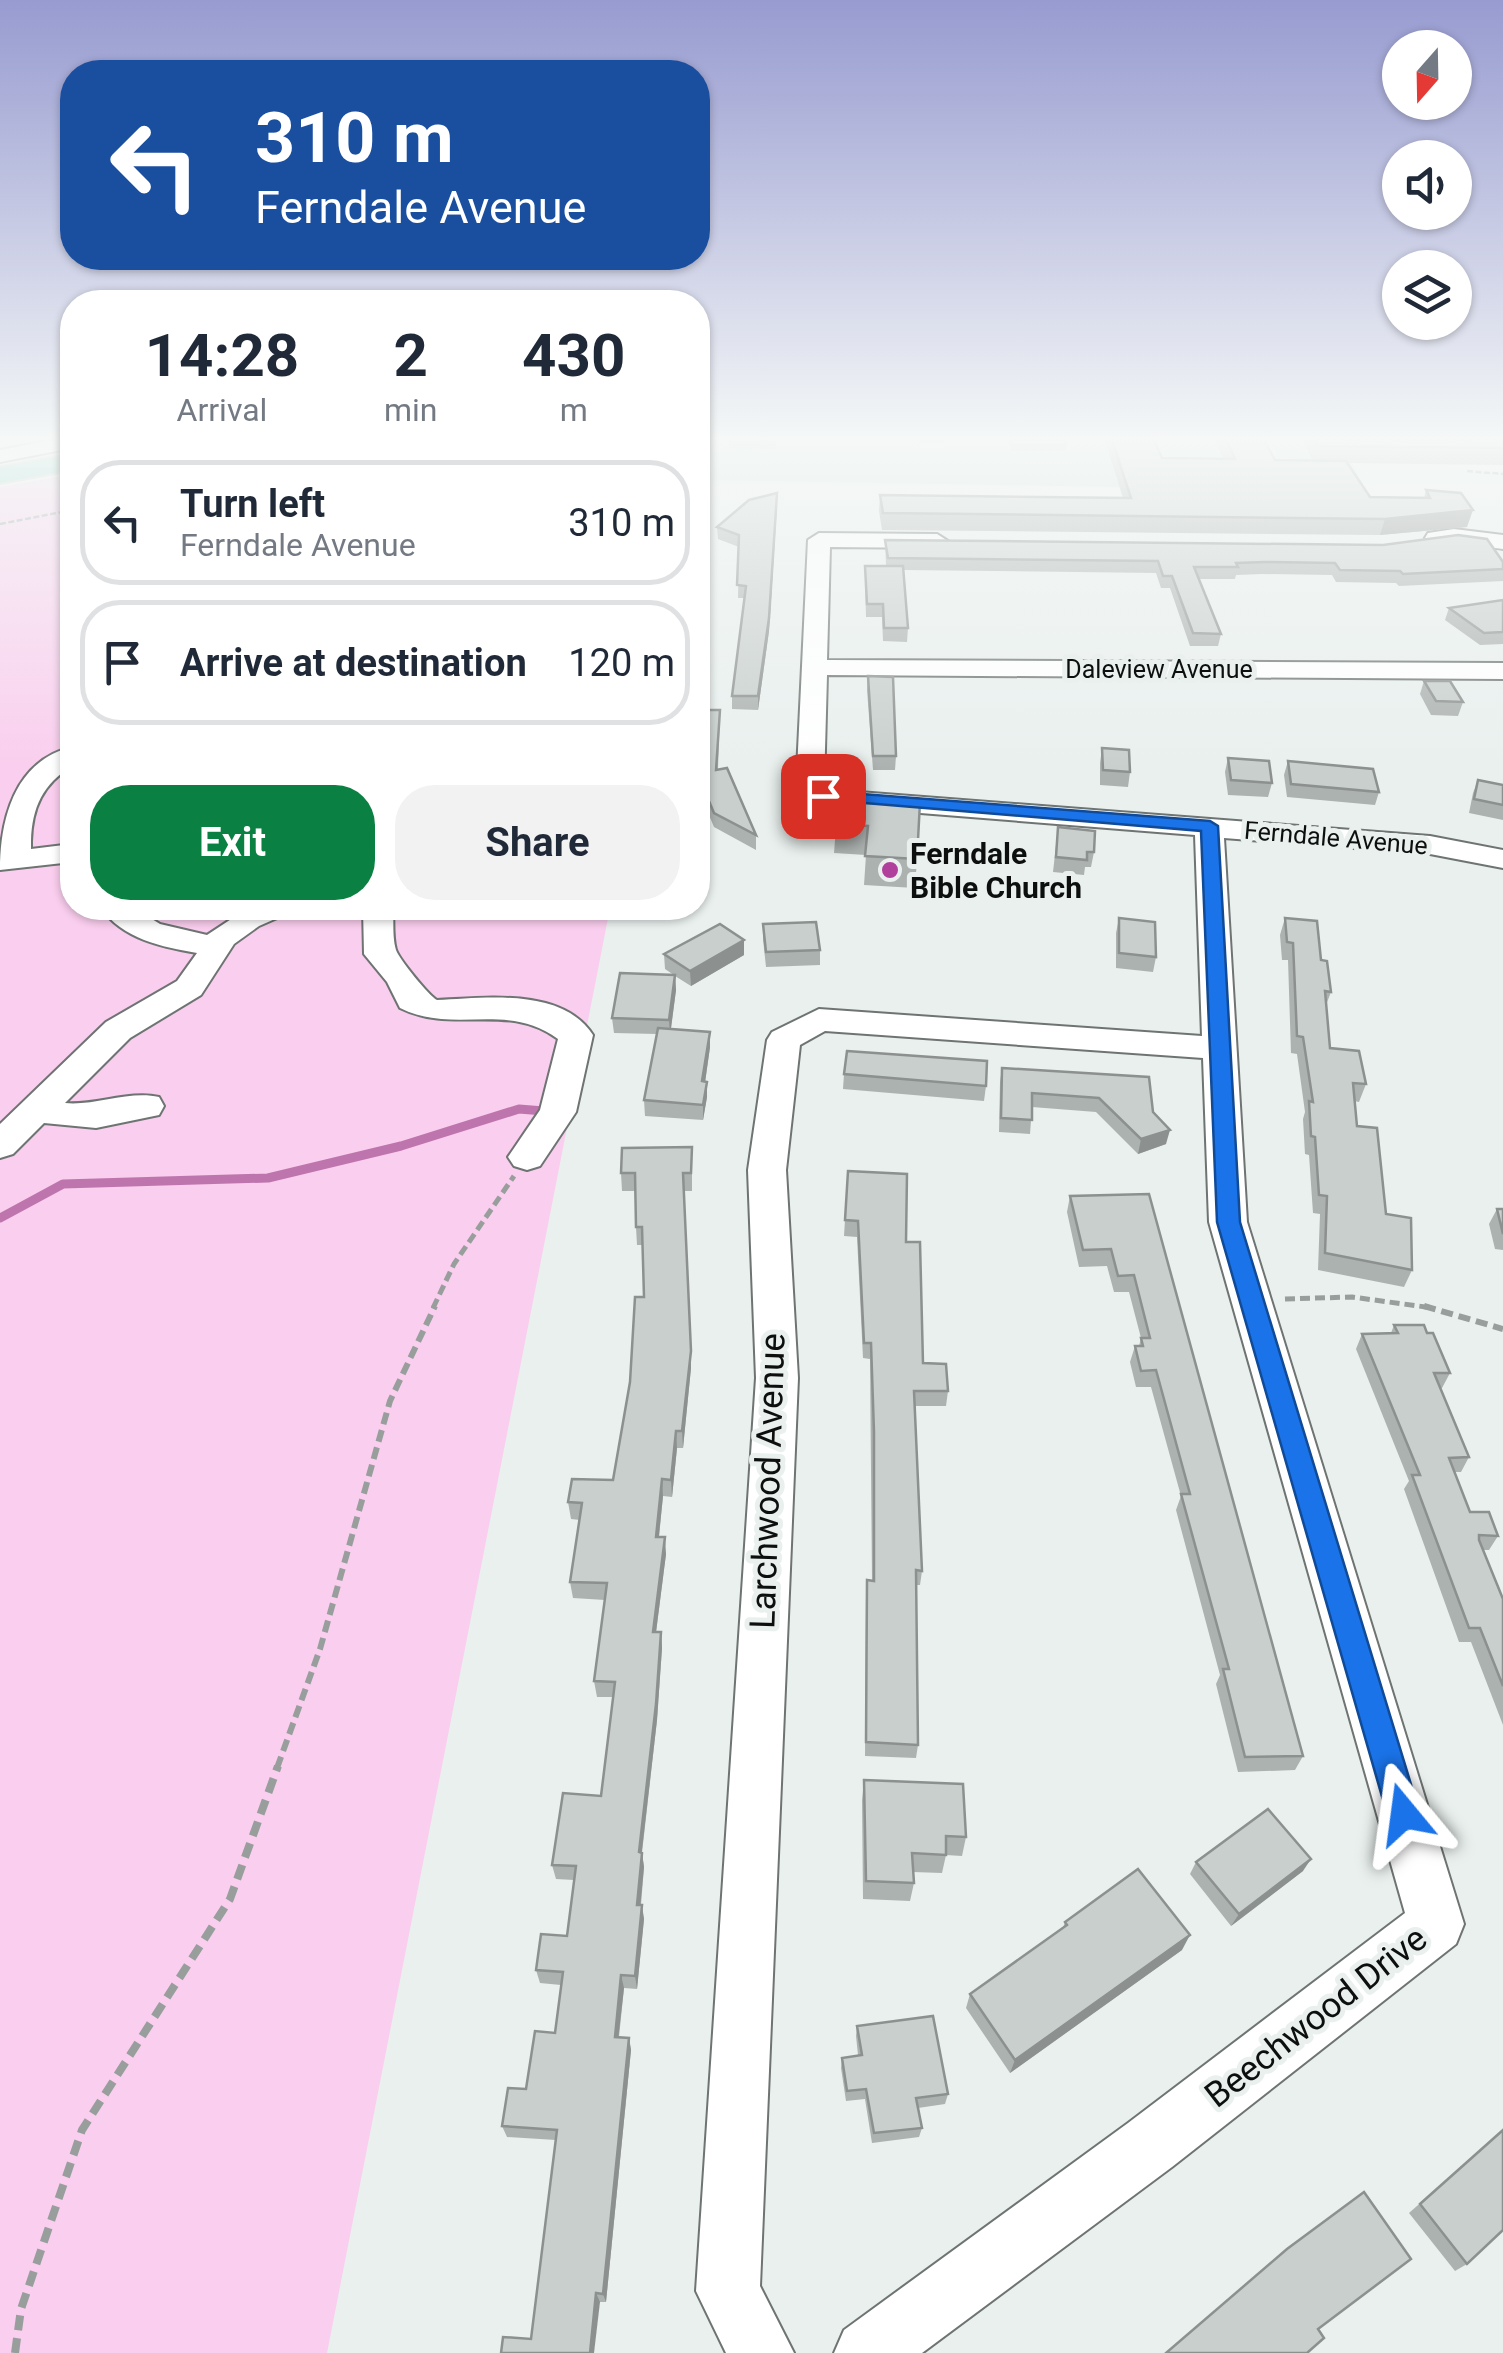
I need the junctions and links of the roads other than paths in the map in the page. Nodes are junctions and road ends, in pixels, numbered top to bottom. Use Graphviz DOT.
graph roads {
  1 [pos="819,550"];
  2 [pos="815,667"];
  3 [pos="1503,672"];
  4 [pos="60,761"];
  5 [pos="1210,826"];
  6 [pos="60,854"];
  7 [pos="1503,859"];
  8 [pos="9,860"];
  9 [pos="127,920"];
  10 [pos="248,920"];
  11 [pos="379,920"];
  12 [pos="213,946"];
  13 [pos="1218,1048"];
  14 [pos="42,1102"];
  15 [pos="146,1106"];
  16 [pos="0,1145"];
  17 [pos="527,1157"];
  18 [pos="761,2353"];
  19 [pos="867,2353"];
  1 -- 2 [label="street"];
  2 -- 3 [label="street, Daleview Avenue"];
  2 -- 5 [label="street, Ferndale Avenue"];
  4 -- 8 [label="street"];
  5 -- 7 [label="street, Ferndale Avenue"];
  5 -- 13 [label="street, Beechwood Drive"];
  6 -- 8 [label="street"];
  9 -- 12 [label="street"];
  10 -- 12 [label="street"];
  11 -- 17 [label="street"];
  12 -- 14 [label="street"];
  13 -- 18 [label="street, Larchwood Avenue"];
  13 -- 19 [label="street, Beechwood Drive"];
  14 -- 15 [label="street"];
  14 -- 16 [label="street"];
}
